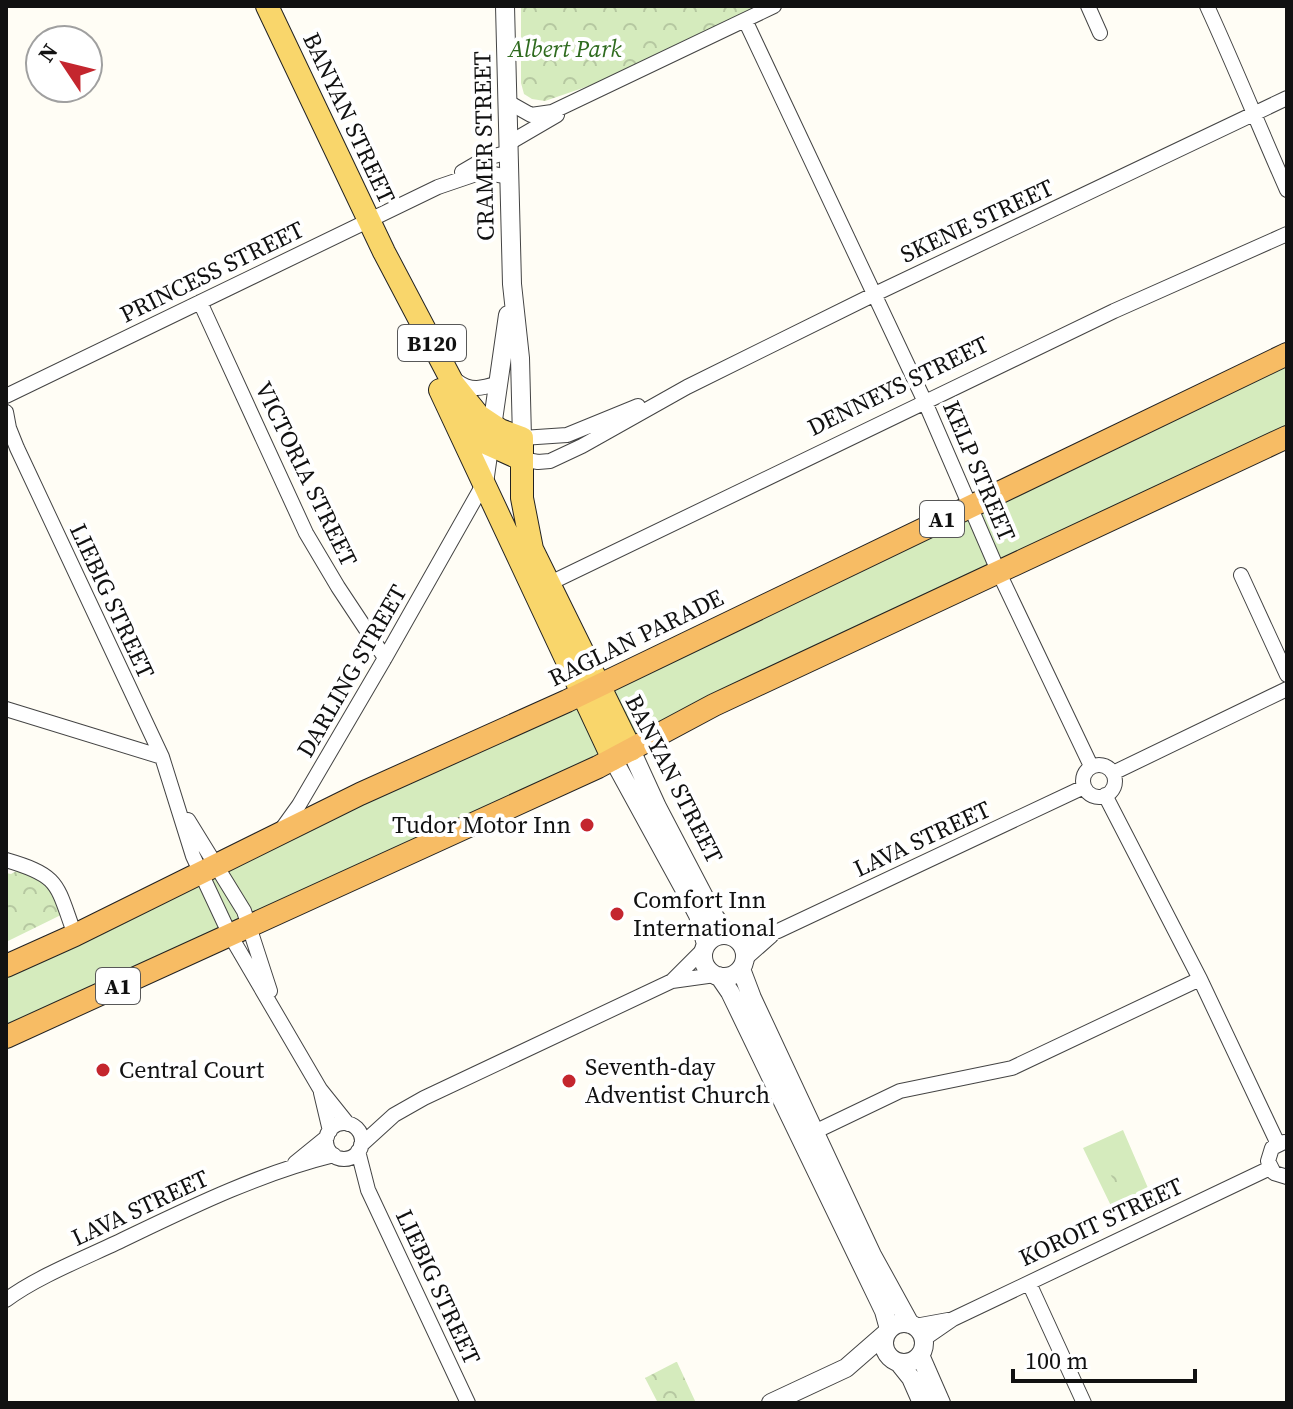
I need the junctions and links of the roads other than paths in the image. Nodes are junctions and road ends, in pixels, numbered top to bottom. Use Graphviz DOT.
graph roads {
  1 [pos="267,6"];
  2 [pos="505,6"];
  3 [pos="774,6"];
  4 [pos="1088,6"];
  5 [pos="1207,6"];
  6 [pos="745,20"];
  7 [pos="1100,33"];
  8 [pos="603,89"];
  9 [pos="1287,98"];
  10 [pos="508,102"];
  11 [pos="1253,114"];
  12 [pos="509,147"];
  13 [pos="510,177"];
  14 [pos="438,187"];
  15 [pos="1287,190"];
  16 [pos="369,219"];
  17 [pos="1287,234"];
  18 [pos="512,284"];
  19 [pos="875,294"];
  20 [pos="200,302"];
  21 [pos="1287,354"];
  22 [pos="444,382"];
  23 [pos="499,383"];
  24 [pos="687,387"];
  25 [pos="6,396"];
  26 [pos="925,402"];
  27 [pos="6,412"];
  28 [pos="490,435"];
  29 [pos="1287,437"];
  30 [pos="521,448"];
  31 [pos="560,456"];
  32 [pos="487,493"];
  33 [pos="523,506"];
  34 [pos="969,506"];
  35 [pos="460,528"];
  36 [pos="999,573"];
  37 [pos="1241,575"];
  38 [pos="541,586"];
  39 [pos="385,658"];
  40 [pos="1287,675"];
  41 [pos="1287,689"];
  42 [pos="590,690"];
  43 [pos="6,709"];
  44 [pos="622,754"];
  45 [pos="162,757"];
  46 [pos="1091,766"];
  47 [pos="1113,773"];
  48 [pos="1084,787"];
  49 [pos="1105,795"];
  50 [pos="279,833"];
  51 [pos="6,860"];
  52 [pos="208,868"];
  53 [pos="240,930"];
  54 [pos="778,931"];
  55 [pos="75,935"];
  56 [pos="735,938"];
  57 [pos="705,947"];
  58 [pos="743,964"];
  59 [pos="6,966"];
  60 [pos="717,976"];
  61 [pos="1200,979"];
  62 [pos="672,981"];
  63 [pos="276,1011"];
  64 [pos="6,1037"];
  65 [pos="320,1089"];
  66 [pos="394,1115"];
  67 [pos="351,1125"];
  68 [pos="328,1134"];
  69 [pos="809,1134"];
  70 [pos="1282,1143"];
  71 [pos="360,1148"];
  72 [pos="338,1157"];
  73 [pos="292,1166"];
  74 [pos="1270,1168"];
  75 [pos="1287,1177"];
  76 [pos="368,1190"];
  77 [pos="1029,1283"];
  78 [pos="7,1298"];
  79 [pos="887,1332"];
  80 [pos="917,1336"];
  81 [pos="896,1361"];
  82 [pos="852,1364"];
  83 [pos="468,1403"];
  84 [pos="771,1403"];
  85 [pos="922,1403"];
  86 [pos="941,1403"];
  87 [pos="1084,1403"];
  1 -- 16 [label="main road, BANYAN STREET / B120"];
  2 -- 10 [label="street, CRAMER STREET"];
  3 -- 6 [label="street"];
  4 -- 7 [label="street"];
  5 -- 11 [label="street"];
  6 -- 8 [label="street"];
  6 -- 19 [label="street, KELP STREET"];
  8 -- 10 [label="street"];
  8 -- 12 [label="street, PRINCESS STREET"];
  9 -- 11 [label="street, SKENE STREET"];
  10 -- 12 [label="street, CRAMER STREET"];
  11 -- 15 [label="street"];
  11 -- 19 [label="street, SKENE STREET"];
  12 -- 13 [label="street, CRAMER STREET"];
  12 -- 14 [label="street, PRINCESS STREET"];
  13 -- 14 [label="street, PRINCESS STREET"];
  13 -- 18 [label="street, CRAMER STREET"];
  14 -- 16 [label="street, PRINCESS STREET"];
  16 -- 20 [label="street, PRINCESS STREET"];
  16 -- 22 [label="main road, BANYAN STREET / B120"];
  17 -- 26 [label="street, DENNEYS STREET"];
  18 -- 23 [label="street, CRAMER STREET"];
  18 -- 30 [label="street, CRAMER STREET"];
  19 -- 24 [label="street, SKENE STREET"];
  19 -- 26 [label="street, KELP STREET"];
  20 -- 25 [label="street, PRINCESS STREET"];
  20 -- 39 [label="street, VICTORIA STREET"];
  21 -- 34 [label="highway, RAGLAN PARADE / A1"];
  22 -- 23 [label="street"];
  22 -- 28 [label="main road, BANYAN STREET / B120"];
  22 -- 32 [label="main road, B120"];
  23 -- 28 [label="street, CRAMER STREET"];
  24 -- 30 [label="street, SKENE STREET"];
  24 -- 31 [label="street, SKENE STREET"];
  26 -- 34 [label="street, KELP STREET"];
  26 -- 38 [label="street, DENNEYS STREET"];
  27 -- 45 [label="street, LIEBIG STREET"];
  28 -- 30 [label="main road, BANYAN STREET / B120"];
  28 -- 32 [label="street"];
  29 -- 36 [label="highway, A1"];
  30 -- 31 [label="street, SKENE STREET"];
  30 -- 33 [label="main road, BANYAN STREET / B120"];
  31 -- 33 [label="street, SKENE STREET"];
  32 -- 33 [label="main road"];
  32 -- 35 [label="street, DARLING STREET"];
  32 -- 35 [label="street, DARLING STREET"];
  32 -- 38 [label="main road, BANYAN STREET / B120"];
  33 -- 38 [label="main road, BANYAN STREET / B120"];
  34 -- 36 [label="street, KELP STREET"];
  34 -- 42 [label="highway, RAGLAN PARADE / A1"];
  35 -- 39 [label="street, DARLING STREET"];
  36 -- 44 [label="highway, A1"];
  36 -- 46 [label="street, KELP STREET"];
  37 -- 40 [label="street"];
  38 -- 42 [label="main road, BANYAN STREET / B120"];
  39 -- 50 [label="street, DARLING STREET"];
  41 -- 47 [label="street"];
  42 -- 44 [label="main road, BANYAN STREET / B120"];
  42 -- 50 [label="highway, RAGLAN PARADE / A1"];
  43 -- 45 [label="street"];
  44 -- 53 [label="highway, A1"];
  44 -- 56 [label="street, BANYAN STREET"];
  44 -- 57 [label="street, BANYAN STREET"];
  45 -- 52 [label="street, LIEBIG STREET"];
  46 -- 47 [label="street"];
  46 -- 48 [label="street"];
  47 -- 49 [label="street"];
  48 -- 49 [label="street"];
  48 -- 54 [label="street, LAVA STREET"];
  49 -- 61 [label="street"];
  50 -- 52 [label="highway, RAGLAN PARADE / A1"];
  51 -- 55 [label="street"];
  52 -- 53 [label="street, LIEBIG STREET"];
  52 -- 53 [label="street, LIEBIG STREET"];
  52 -- 55 [label="highway, RAGLAN PARADE / A1"];
  53 -- 63 [label="street, LIEBIG STREET"];
  53 -- 63 [label="street, LIEBIG STREET"];
  53 -- 64 [label="highway, A1"];
  54 -- 56 [label="street, LAVA STREET"];
  54 -- 58 [label="street, LAVA STREET"];
  55 -- 59 [label="highway, RAGLAN PARADE / A1"];
  56 -- 57 [label="street"];
  56 -- 58 [label="street"];
  57 -- 60 [label="street"];
  57 -- 62 [label="street"];
  58 -- 60 [label="street"];
  58 -- 69 [label="street"];
  60 -- 62 [label="street"];
  60 -- 69 [label="street"];
  61 -- 69 [label="street"];
  61 -- 70 [label="street"];
  62 -- 66 [label="street"];
  63 -- 65 [label="street, LIEBIG STREET"];
  65 -- 67 [label="street, LIEBIG STREET"];
  65 -- 68 [label="street, LIEBIG STREET"];
  66 -- 67 [label="street"];
  66 -- 71 [label="street"];
  67 -- 68 [label="street"];
  67 -- 71 [label="street"];
  68 -- 72 [label="street"];
  68 -- 73 [label="street, LAVA STREET"];
  69 -- 79 [label="street"];
  69 -- 80 [label="street"];
  70 -- 74 [label="street"];
  71 -- 72 [label="street"];
  71 -- 76 [label="street, LIEBIG STREET"];
  72 -- 73 [label="street, LAVA STREET"];
  72 -- 76 [label="street, LIEBIG STREET"];
  73 -- 78 [label="street, LAVA STREET"];
  74 -- 75 [label="street"];
  74 -- 77 [label="street, KOROIT STREET"];
  76 -- 83 [label="street, LIEBIG STREET"];
  77 -- 80 [label="street, KOROIT STREET"];
  77 -- 87 [label="street"];
  79 -- 80 [label="street"];
  79 -- 81 [label="street"];
  79 -- 82 [label="street"];
  80 -- 81 [label="street"];
  80 -- 86 [label="street"];
  81 -- 82 [label="street"];
  81 -- 85 [label="street"];
  82 -- 84 [label="street"];
}
